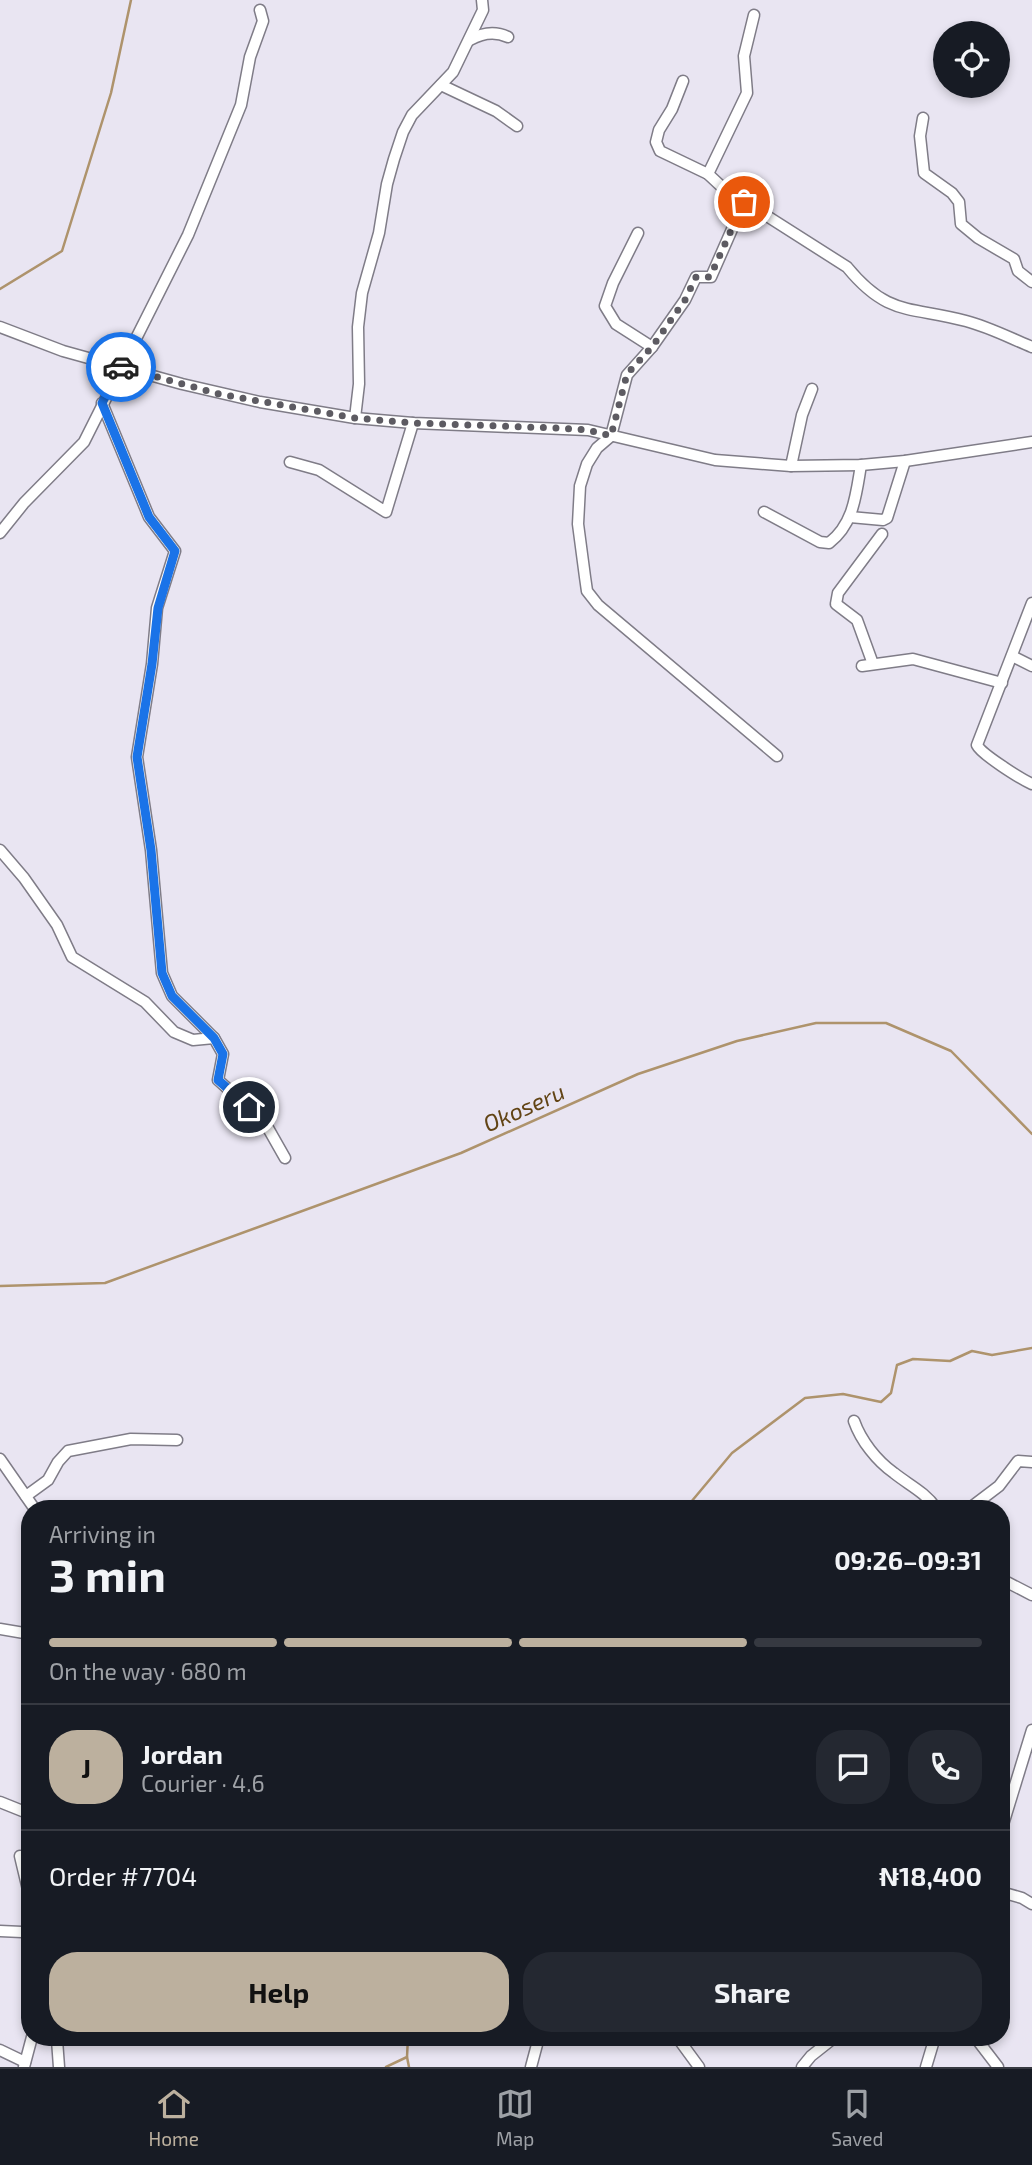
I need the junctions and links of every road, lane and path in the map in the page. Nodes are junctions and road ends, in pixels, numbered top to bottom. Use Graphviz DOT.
graph roads {
  1 [pos="482,0"];
  2 [pos="260,10"];
  3 [pos="754,15"];
  4 [pos="508,37"];
  5 [pos="467,42"];
  6 [pos="683,81"];
  7 [pos="441,85"];
  8 [pos="923,118"];
  9 [pos="517,126"];
  10 [pos="708,174"];
  11 [pos="744,202"];
  12 [pos="638,233"];
  13 [pos="1032,282"];
  14 [pos="0,327"];
  15 [pos="652,347"];
  16 [pos="1032,347"];
  17 [pos="121,366"];
  18 [pos="812,389"];
  19 [pos="102,403"];
  20 [pos="355,418"];
  21 [pos="413,423"];
  22 [pos="611,436"];
  23 [pos="1032,442"];
  24 [pos="905,461"];
  25 [pos="290,462"];
  26 [pos="861,465"];
  27 [pos="790,466"];
  28 [pos="764,512"];
  29 [pos="850,517"];
  30 [pos="0,533"];
  31 [pos="882,534"];
  32 [pos="1032,603"];
  33 [pos="1012,656"];
  34 [pos="1032,666"];
  35 [pos="1002,683"];
  36 [pos="777,756"];
  37 [pos="1032,784"];
  38 [pos="0,850"];
  39 [pos="214,1038"];
  40 [pos="285,1158"];
  41 [pos="854,1422"];
  42 [pos="177,1440"];
  43 [pos="0,1459"];
  44 [pos="1032,1462"];
  45 [pos="26,1496"];
  46 [pos="29,1500"];
  47 [pos="928,1500"];
  48 [pos="981,1500"];
  49 [pos="1010,1584"];
  50 [pos="1032,1595"];
  51 [pos="0,1629"];
  52 [pos="21,1632"];
  53 [pos="1032,1730"];
  54 [pos="0,1801"];
  55 [pos="1010,1802"];
  56 [pos="21,1810"];
  57 [pos="1010,1895"];
  58 [pos="1032,1905"];
  59 [pos="0,1931"];
  60 [pos="21,1932"];
  61 [pos="29,2046"];
  62 [pos="57,2046"];
  63 [pos="537,2046"];
  64 [pos="684,2046"];
  65 [pos="824,2046"];
  66 [pos="932,2046"];
  67 [pos="982,2046"];
  68 [pos="0,2050"];
  69 [pos="24,2065"];
  70 [pos="59,2067"];
  71 [pos="531,2067"];
  72 [pos="699,2067"];
  73 [pos="802,2067"];
  74 [pos="926,2067"];
  75 [pos="998,2067"];
  1 -- 5 [label="street"];
  2 -- 17 [label="street"];
  3 -- 10 [label="street"];
  4 -- 5 [label="street"];
  5 -- 7 [label="street"];
  6 -- 10 [label="street"];
  7 -- 9 [label="street"];
  7 -- 20 [label="street"];
  8 -- 13 [label="street"];
  10 -- 11 [label="street"];
  11 -- 15 [label="street"];
  11 -- 16 [label="street"];
  12 -- 15 [label="street"];
  14 -- 17 [label="street"];
  15 -- 22 [label="street"];
  17 -- 19 [label="street"];
  17 -- 20 [label="street"];
  18 -- 27 [label="street"];
  19 -- 30 [label="street"];
  19 -- 39 [label="street"];
  20 -- 21 [label="street"];
  21 -- 22 [label="street"];
  21 -- 25 [label="street"];
  22 -- 27 [label="street"];
  22 -- 36 [label="street"];
  23 -- 24 [label="street"];
  24 -- 26 [label="street"];
  24 -- 29 [label="street"];
  26 -- 27 [label="street"];
  26 -- 29 [label="street"];
  28 -- 29 [label="street"];
  31 -- 35 [label="street"];
  32 -- 33 [label="street"];
  33 -- 34 [label="street"];
  33 -- 35 [label="street"];
  35 -- 37 [label="street"];
  38 -- 39 [label="street"];
  39 -- 40 [label="street"];
  41 -- 47 [label="street"];
  42 -- 45 [label="street"];
  43 -- 45 [label="street"];
  44 -- 48 [label="street"];
  45 -- 46 [label="street"];
  49 -- 50 [label="street"];
  51 -- 52 [label="street"];
  53 -- 55 [label="street"];
  54 -- 56 [label="street"];
  57 -- 58 [label="street"];
  59 -- 60 [label="street"];
  61 -- 69 [label="street"];
  62 -- 70 [label="street"];
  63 -- 71 [label="street"];
  64 -- 72 [label="street"];
  65 -- 73 [label="street"];
  66 -- 74 [label="street"];
  67 -- 75 [label="street"];
  68 -- 69 [label="street"];
}
